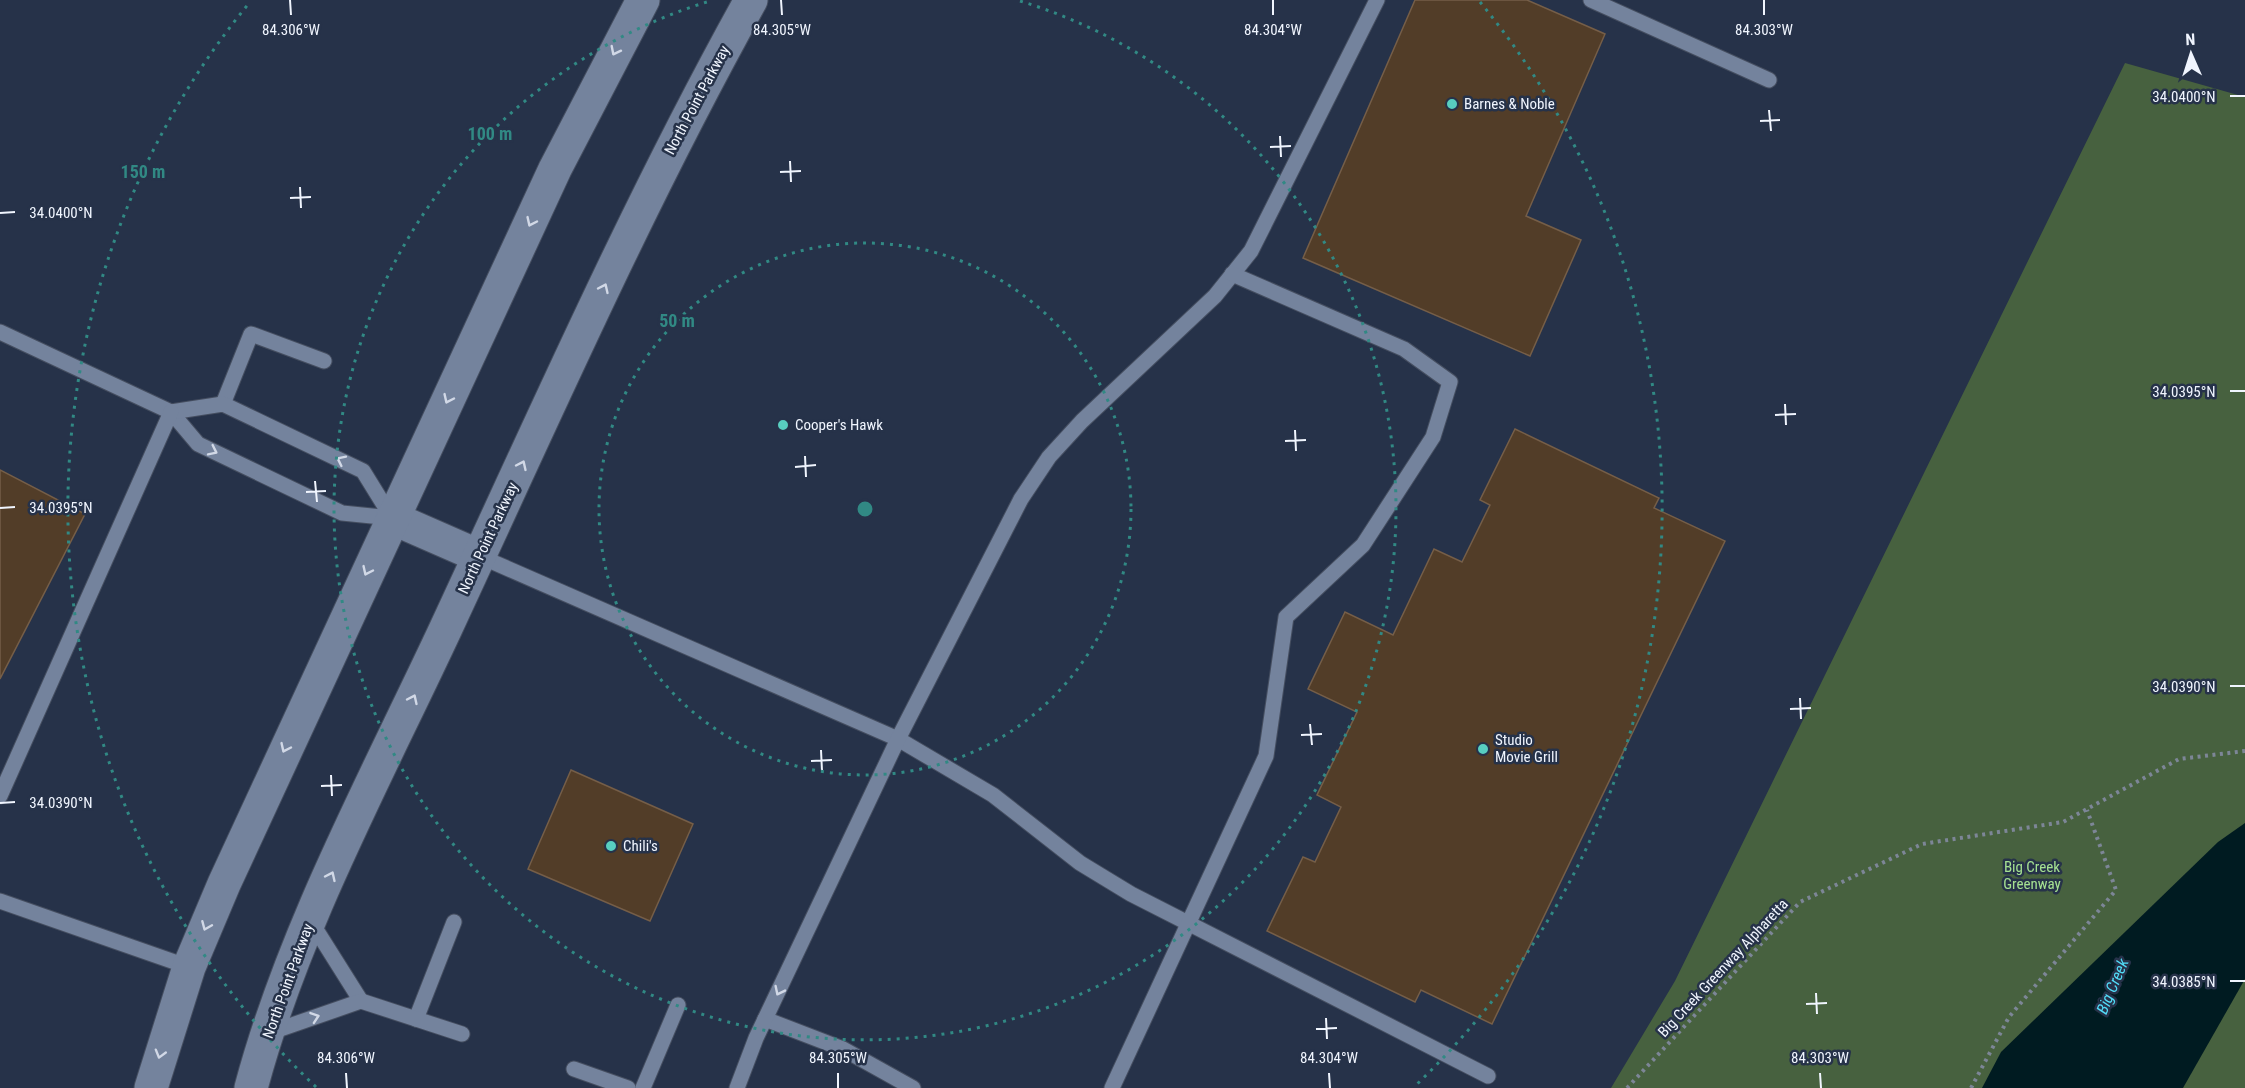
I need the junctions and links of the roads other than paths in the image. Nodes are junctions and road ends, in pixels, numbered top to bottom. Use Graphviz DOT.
graph roads {
  1 [pos="643,0"];
  2 [pos="751,0"];
  3 [pos="1377,0"];
  4 [pos="1591,0"];
  5 [pos="1769,80"];
  6 [pos="1232,274"];
  7 [pos="0,332"];
  8 [pos="324,362"];
  9 [pos="223,404"];
  10 [pos="171,412"];
  11 [pos="392,518"];
  12 [pos="479,556"];
  13 [pos="898,739"];
  14 [pos="0,796"];
  15 [pos="0,901"];
  16 [pos="310,920"];
  17 [pos="454,922"];
  18 [pos="1188,923"];
  19 [pos="189,967"];
  20 [pos="361,1001"];
  21 [pos="678,1005"];
  22 [pos="416,1019"];
  23 [pos="765,1019"];
  24 [pos="269,1033"];
  25 [pos="462,1034"];
  26 [pos="574,1069"];
  27 [pos="1488,1076"];
  28 [pos="151,1088"];
  29 [pos="251,1088"];
  30 [pos="628,1088"];
  31 [pos="643,1088"];
  32 [pos="737,1088"];
  33 [pos="913,1088"];
  34 [pos="1112,1088"];
  1 -- 11 [label="street, one-way"];
  12 -- 2 [label="street, North Point Parkway, one-way"];
  3 -- 6 [label="lane"];
  4 -- 5 [label="lane"];
  6 -- 13 [label="lane"];
  6 -- 18 [label="lane"];
  7 -- 10 [label="lane"];
  8 -- 9 [label="lane"];
  9 -- 10 [label="lane"];
  11 -- 9 [label="lane, one-way"];
  10 -- 11 [label="lane, one-way"];
  10 -- 14 [label="lane"];
  11 -- 12 [label="street"];
  11 -- 19 [label="street, one-way"];
  12 -- 13 [label="lane"];
  16 -- 12 [label="street, North Point Parkway, one-way"];
  13 -- 18 [label="lane"];
  13 -- 23 [label="lane, one-way"];
  15 -- 19 [label="lane"];
  16 -- 20 [label="lane"];
  16 -- 24 [label="street, North Point Parkway"];
  17 -- 22 [label="lane"];
  18 -- 27 [label="lane"];
  18 -- 34 [label="lane"];
  19 -- 28 [label="street, one-way"];
  20 -- 22 [label="lane"];
  24 -- 20 [label="lane, one-way"];
  21 -- 31 [label="lane"];
  22 -- 25 [label="lane"];
  23 -- 32 [label="lane"];
  23 -- 33 [label="lane"];
  24 -- 29 [label="street, North Point Parkway"];
  26 -- 30 [label="lane"];
}
